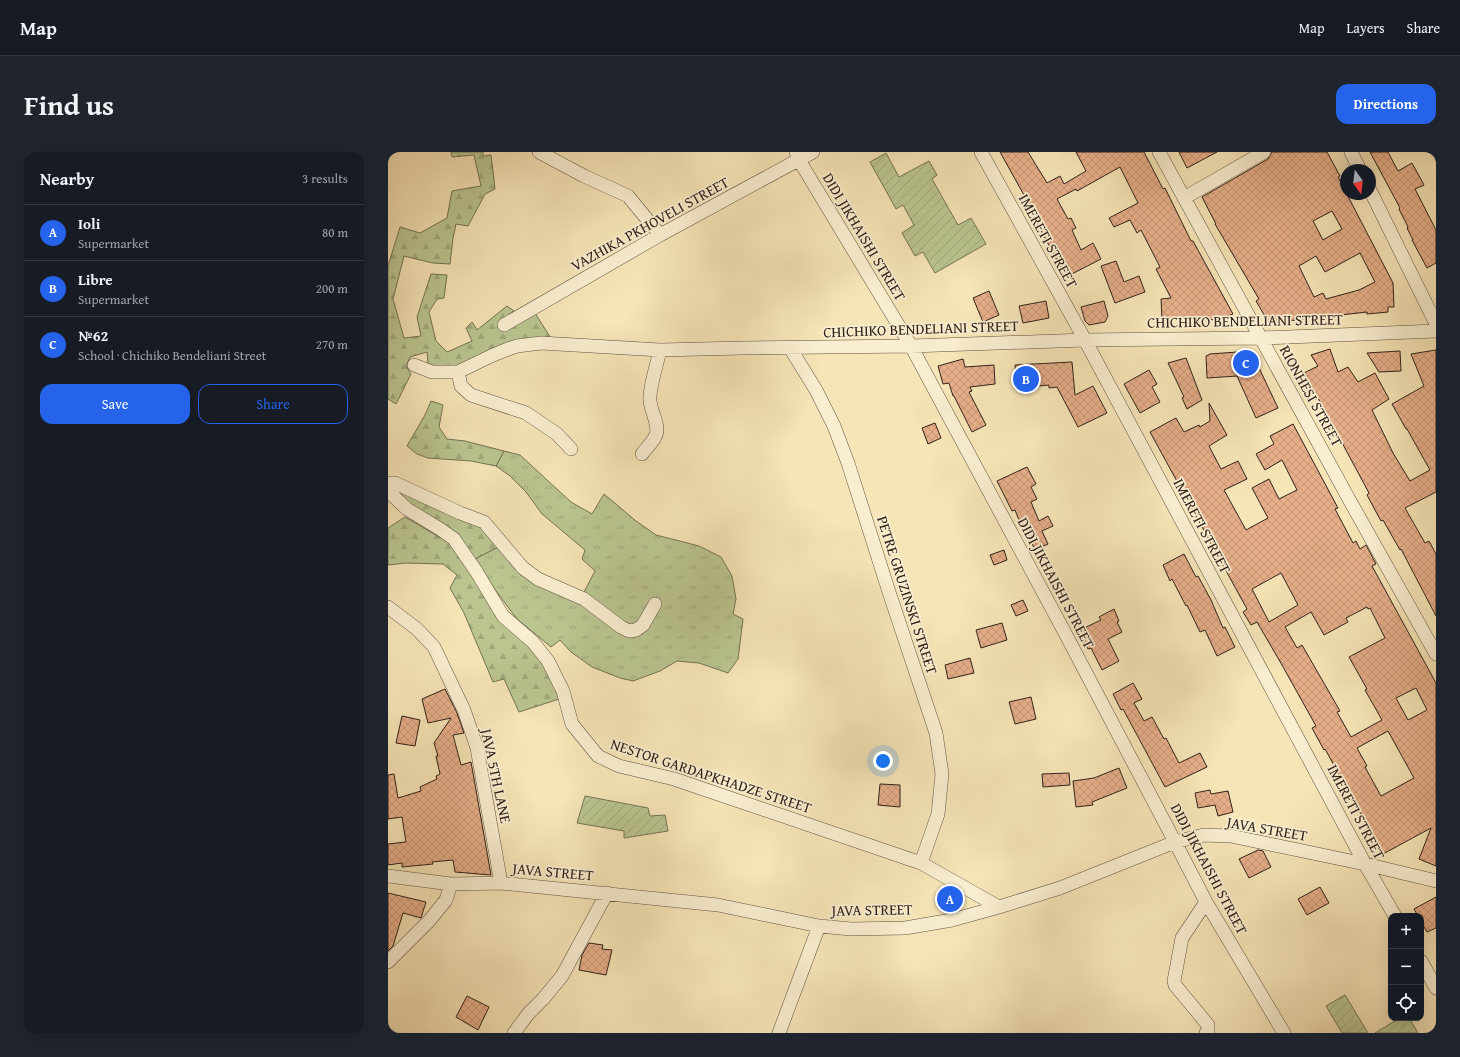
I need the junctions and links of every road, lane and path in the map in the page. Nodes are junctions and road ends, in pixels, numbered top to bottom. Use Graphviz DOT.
graph roads {
  1 [pos="539,152"];
  2 [pos="813,152"];
  3 [pos="981,152"];
  4 [pos="1159,152"];
  5 [pos="1264,152"];
  6 [pos="1352,152"];
  7 [pos="797,156"];
  8 [pos="1357,164"];
  9 [pos="1184,198"];
  10 [pos="1375,200"];
  11 [pos="660,235"];
  12 [pos="1436,324"];
  13 [pos="504,325"];
  14 [pos="1436,331"];
  15 [pos="1261,338"];
  16 [pos="1085,340"];
  17 [pos="912,346"];
  18 [pos="790,348"];
  19 [pos="660,350"];
  20 [pos="414,365"];
  21 [pos="458,372"];
  22 [pos="571,449"];
  23 [pos="642,454"];
  24 [pos="388,483"];
  25 [pos="388,491"];
  26 [pos="655,604"];
  27 [pos="388,607"];
  28 [pos="1436,654"];
  29 [pos="1175,842"];
  30 [pos="921,863"];
  31 [pos="1365,864"];
  32 [pos="388,876"];
  33 [pos="1436,881"];
  34 [pos="501,883"];
  35 [pos="451,884"];
  36 [pos="607,893"];
  37 [pos="1206,902"];
  38 [pos="999,907"];
  39 [pos="1393,913"];
  40 [pos="819,926"];
  41 [pos="388,962"];
  42 [pos="1424,966"];
  43 [pos="1436,988"];
  44 [pos="514,1033"];
  45 [pos="779,1033"];
  46 [pos="1206,1033"];
  47 [pos="1284,1033"];
  1 -- 11 [label="street"];
  2 -- 7 [label="street, VAZHIKA PKHOVELI STREET"];
  3 -- 16 [label="street, IMERETI STREET"];
  4 -- 9 [label="street, RIONHESI STREET"];
  5 -- 9 [label="street"];
  6 -- 8 [label="street"];
  7 -- 11 [label="street, VAZHIKA PKHOVELI STREET"];
  7 -- 17 [label="street, DIDI JIKHAISHI STREET"];
  9 -- 15 [label="street, RIONHESI STREET"];
  10 -- 12 [label="street"];
  11 -- 13 [label="street, VAZHIKA PKHOVELI STREET"];
  14 -- 15 [label="street, CHICHIKO BENDELIANI STREET"];
  15 -- 16 [label="street, CHICHIKO BENDELIANI STREET"];
  15 -- 28 [label="street, RIONHESI STREET"];
  16 -- 17 [label="street, CHICHIKO BENDELIANI STREET"];
  16 -- 31 [label="street, IMERETI STREET"];
  17 -- 18 [label="street, CHICHIKO BENDELIANI STREET"];
  17 -- 29 [label="street, DIDI JIKHAISHI STREET"];
  18 -- 19 [label="street, CHICHIKO BENDELIANI STREET"];
  18 -- 30 [label="street, PETRE GRUZINSKI STREET"];
  19 -- 21 [label="street, CHICHIKO BENDELIANI STREET"];
  19 -- 23 [label="street"];
  20 -- 21 [label="street, CHICHIKO BENDELIANI STREET"];
  21 -- 22 [label="street"];
  24 -- 26 [label="street"];
  25 -- 30 [label="street, NESTOR GARDAPKHADZE STREET"];
  27 -- 34 [label="street, JAVA 5TH LANE"];
  29 -- 31 [label="street, JAVA STREET"];
  29 -- 37 [label="street, DIDI JIKHAISHI STREET"];
  29 -- 38 [label="street, JAVA STREET"];
  30 -- 38 [label="street, NESTOR GARDAPKHADZE STREET"];
  31 -- 33 [label="street, JAVA STREET"];
  31 -- 39 [label="street, IMERETI STREET"];
  32 -- 35 [label="street, JAVA STREET"];
  34 -- 35 [label="street, JAVA STREET"];
  34 -- 36 [label="street, JAVA STREET"];
  35 -- 41 [label="street"];
  36 -- 40 [label="street, JAVA STREET"];
  36 -- 44 [label="street"];
  37 -- 46 [label="street"];
  37 -- 47 [label="street, DIDI JIKHAISHI STREET"];
  38 -- 40 [label="street, JAVA STREET"];
  40 -- 45 [label="street"];
  42 -- 43 [label="street"];
}
